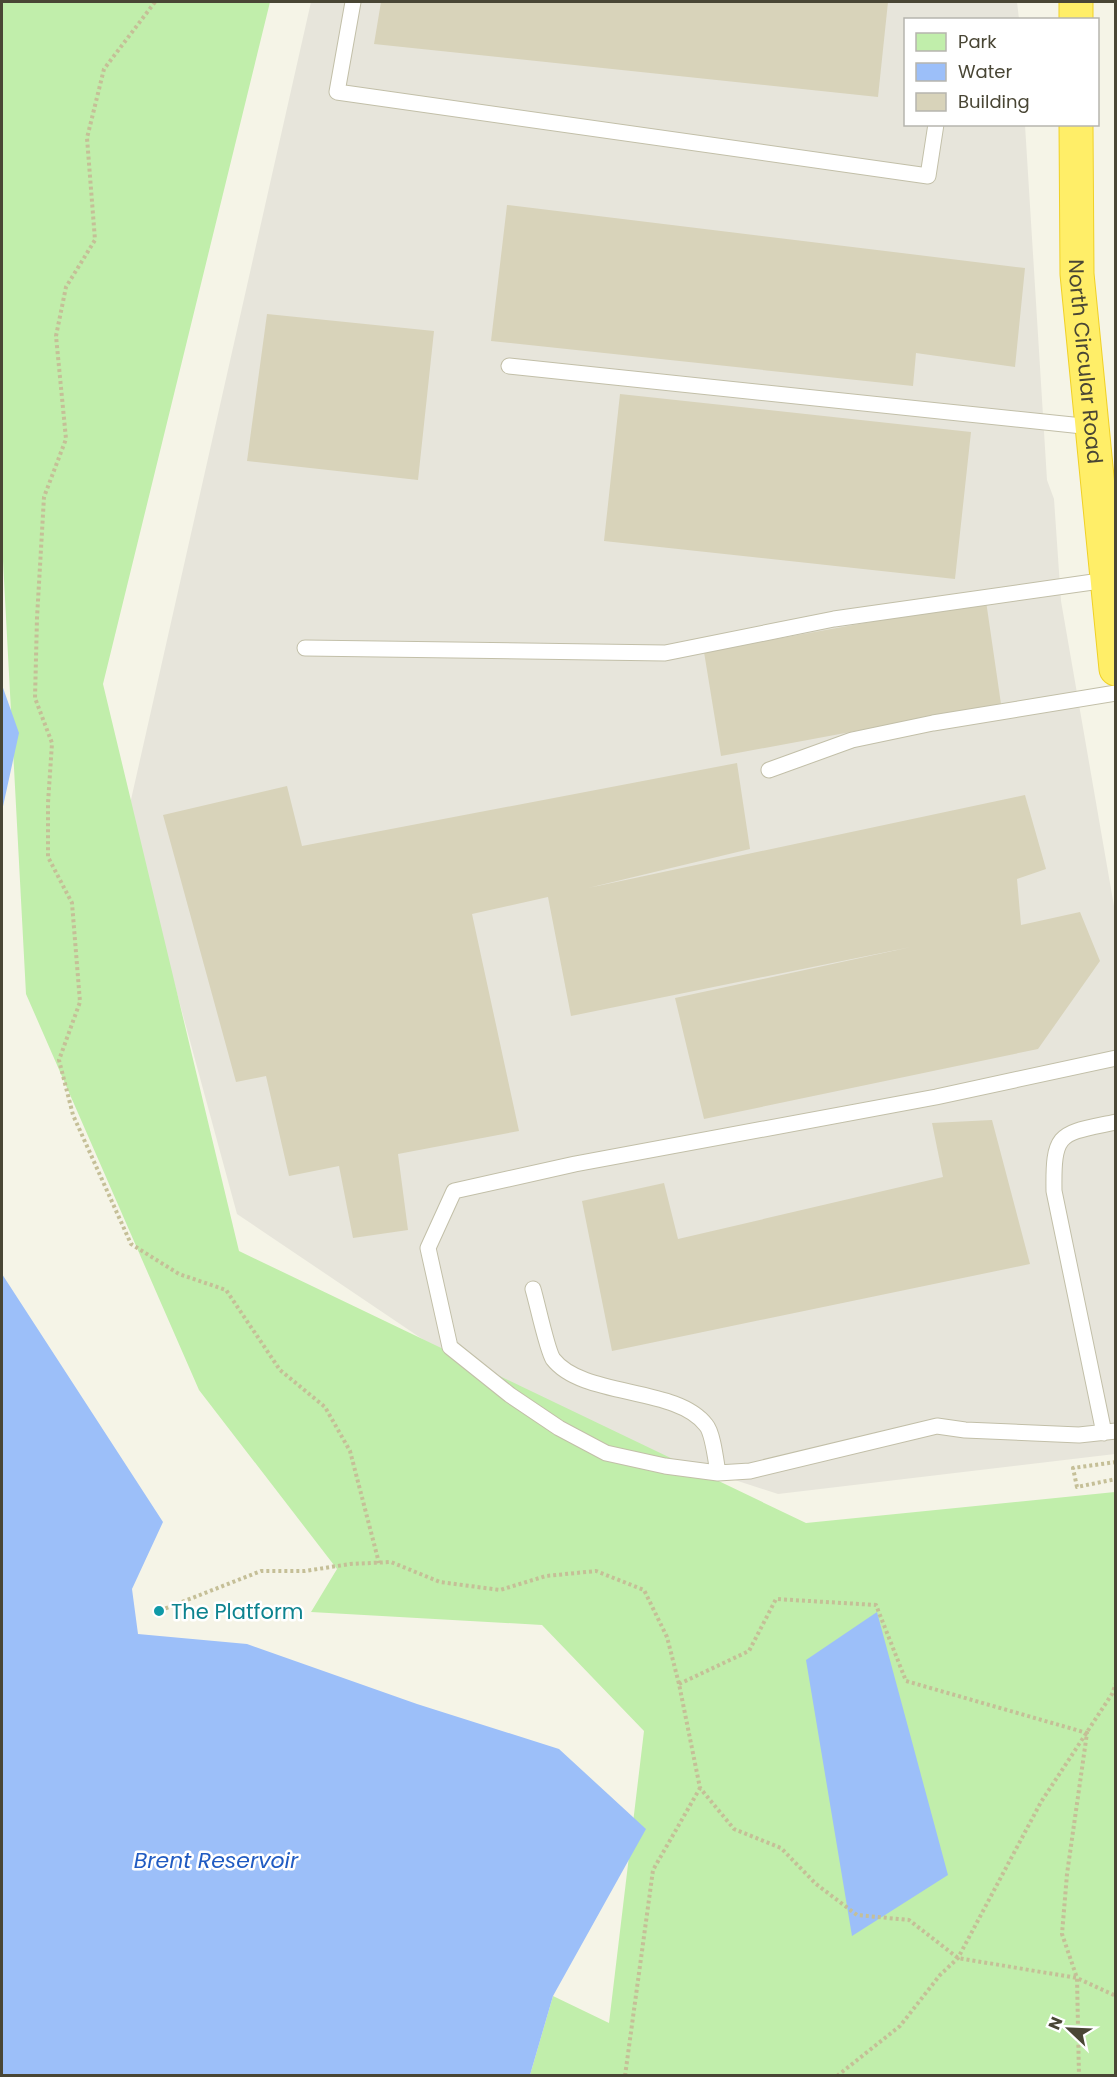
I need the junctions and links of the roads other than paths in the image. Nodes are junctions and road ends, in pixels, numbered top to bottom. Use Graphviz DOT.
graph roads {
  1 [pos="353,2"];
  2 [pos="1076,2"];
  3 [pos="1076,18"];
  4 [pos="936,126"];
  5 [pos="1076,126"];
  6 [pos="509,366"];
  7 [pos="1092,427"];
  8 [pos="1107,580"];
  9 [pos="305,648"];
  10 [pos="1116,669"];
  11 [pos="1116,693"];
  12 [pos="769,770"];
  13 [pos="1116,1058"];
  14 [pos="1116,1122"];
  15 [pos="533,1288"];
  16 [pos="1110,1432"];
  17 [pos="718,1473"];
  1 -- 4 [label="lane"];
  2 -- 3 [label="highway"];
  5 -- 7 [label="highway, North Circular Road"];
  6 -- 7 [label="lane"];
  7 -- 8 [label="highway, North Circular Road"];
  8 -- 9 [label="lane"];
  8 -- 10 [label="highway, North Circular Road"];
  11 -- 12 [label="lane"];
  13 -- 17 [label="lane"];
  14 -- 16 [label="lane"];
  15 -- 17 [label="lane"];
  16 -- 17 [label="lane"];
}
